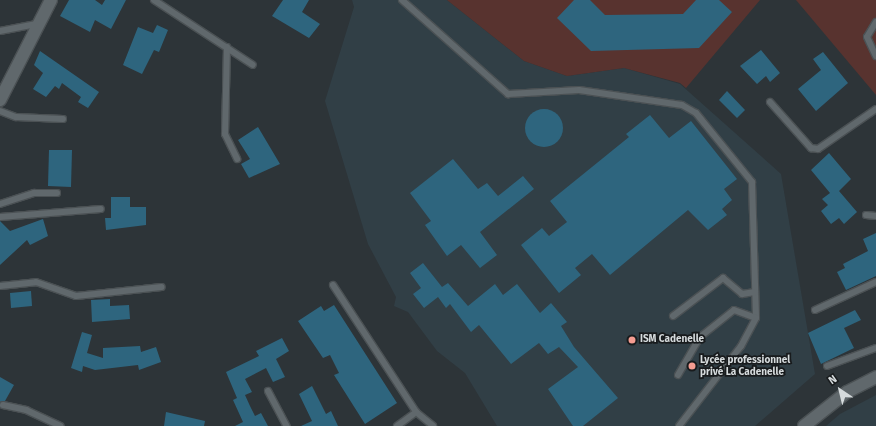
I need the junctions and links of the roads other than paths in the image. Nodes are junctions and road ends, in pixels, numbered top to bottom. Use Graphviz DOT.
graph roads {
  1 [pos="51,0"];
  2 [pos="154,0"];
  3 [pos="402,0"];
  4 [pos="876,22"];
  5 [pos="36,24"];
  6 [pos="0,31"];
  7 [pos="227,47"];
  8 [pos="876,56"];
  9 [pos="253,65"];
  10 [pos="0,100"];
  11 [pos="770,102"];
  12 [pos="876,109"];
  13 [pos="0,111"];
  14 [pos="63,119"];
  15 [pos="237,159"];
  16 [pos="57,193"];
  17 [pos="0,204"];
  18 [pos="101,209"];
  19 [pos="866,215"];
  20 [pos="876,216"];
  21 [pos="0,217"];
  22 [pos="876,282"];
  23 [pos="334,285"];
  24 [pos="0,286"];
  25 [pos="162,287"];
  26 [pos="755,292"];
  27 [pos="815,310"];
  28 [pos="673,316"];
  29 [pos="756,318"];
  30 [pos="876,348"];
  31 [pos="827,366"];
  32 [pos="678,375"];
  33 [pos="876,377"];
  34 [pos="268,391"];
  35 [pos="3,405"];
  36 [pos="416,412"];
  37 [pos="60,426"];
  38 [pos="287,426"];
  39 [pos="397,426"];
  40 [pos="433,426"];
  41 [pos="679,426"];
  42 [pos="804,426"];
  1 -- 5 [label="street"];
  2 -- 7 [label="lane"];
  3 -- 26 [label="lane"];
  4 -- 8 [label="lane"];
  5 -- 6 [label="lane"];
  5 -- 10 [label="street"];
  7 -- 9 [label="lane"];
  7 -- 15 [label="lane"];
  11 -- 12 [label="lane"];
  13 -- 14 [label="lane"];
  16 -- 17 [label="lane"];
  18 -- 21 [label="lane"];
  19 -- 20 [label="lane"];
  22 -- 27 [label="lane"];
  23 -- 36 [label="lane"];
  24 -- 25 [label="lane"];
  26 -- 28 [label="lane"];
  26 -- 29 [label="lane"];
  29 -- 32 [label="lane"];
  29 -- 41 [label="lane"];
  30 -- 31 [label="lane"];
  33 -- 42 [label="street"];
  34 -- 38 [label="lane"];
  35 -- 37 [label="lane"];
  36 -- 39 [label="lane"];
  36 -- 40 [label="lane"];
}
